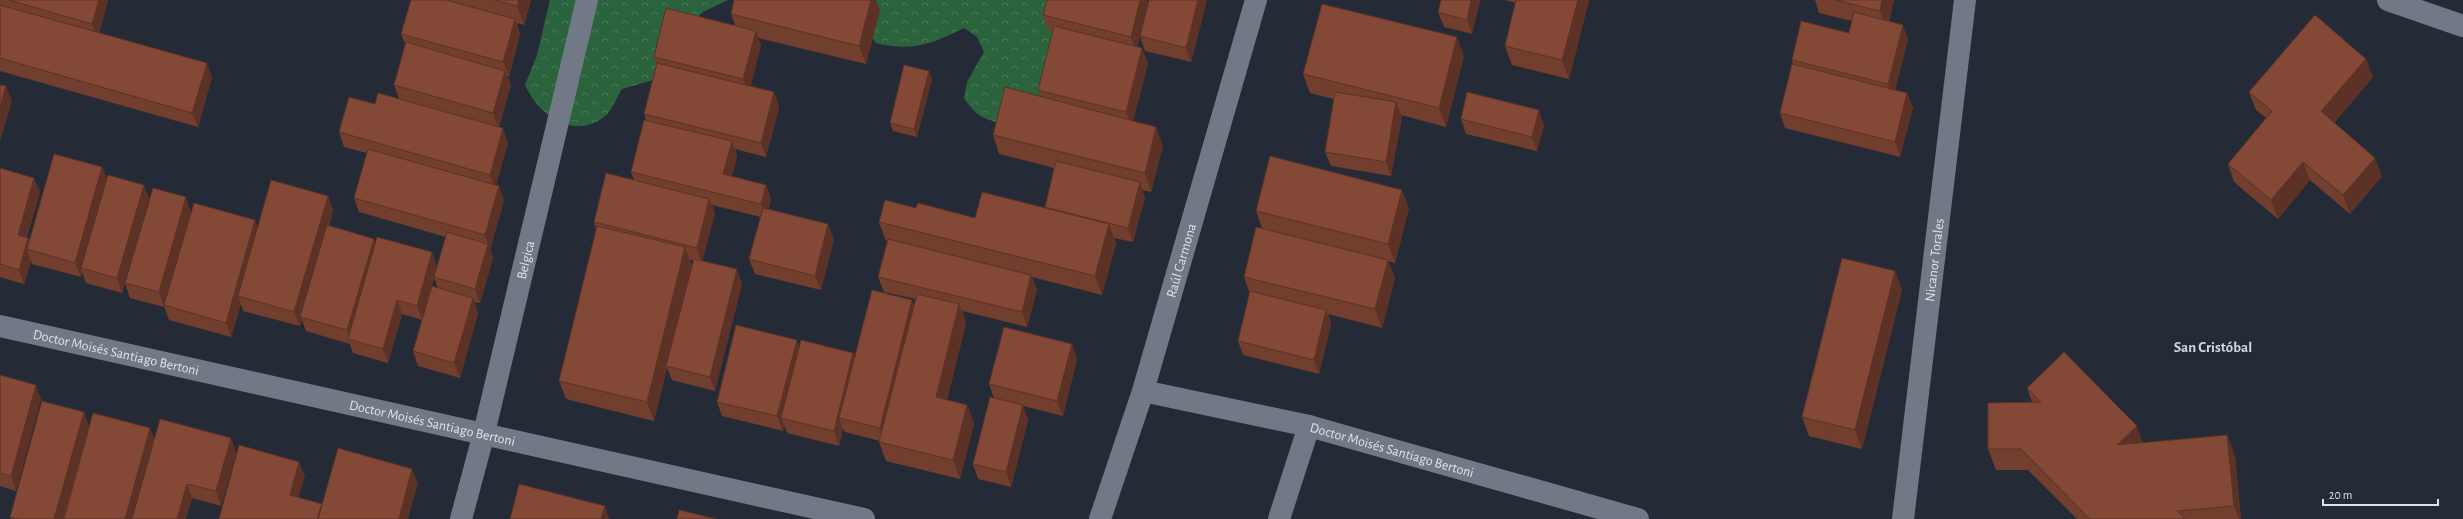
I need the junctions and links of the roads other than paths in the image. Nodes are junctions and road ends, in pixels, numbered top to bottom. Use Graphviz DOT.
graph roads {
  1 [pos="587,0"];
  2 [pos="1256,0"];
  3 [pos="1965,0"];
  4 [pos="2388,0"];
  5 [pos="2463,26"];
  6 [pos="0,326"];
  7 [pos="1143,391"];
  8 [pos="1309,426"];
  9 [pos="484,433"];
  10 [pos="461,519"];
  11 [pos="864,519"];
  12 [pos="1100,519"];
  13 [pos="1279,519"];
  14 [pos="1638,519"];
  15 [pos="1903,519"];
  1 -- 9 [label="street, Belgica"];
  2 -- 7 [label="street, Raúl Carmona"];
  3 -- 15 [label="street, Nicanor Torales"];
  4 -- 5 [label="street"];
  6 -- 9 [label="street, Doctor Moisés Santiago Bertoni"];
  7 -- 8 [label="street, Doctor Moisés Santiago Bertoni"];
  7 -- 12 [label="street, Raúl Carmona"];
  8 -- 13 [label="street"];
  8 -- 14 [label="street, Doctor Moisés Santiago Bertoni"];
  9 -- 10 [label="street, Belgica"];
  9 -- 11 [label="street, Doctor Moisés Santiago Bertoni"];
}
